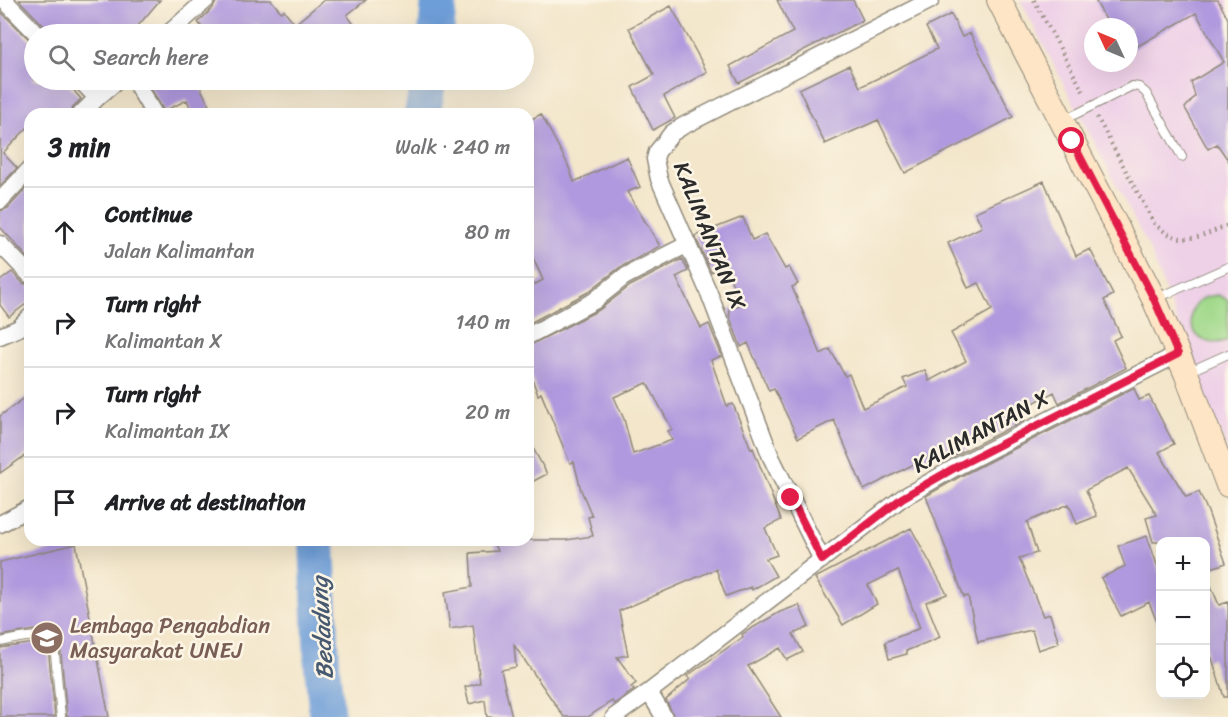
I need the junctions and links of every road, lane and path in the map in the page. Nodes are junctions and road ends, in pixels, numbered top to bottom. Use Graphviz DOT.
graph roads {
  1 [pos="6,0"];
  2 [pos="206,0"];
  3 [pos="931,0"];
  4 [pos="999,0"];
  5 [pos="1034,0"];
  6 [pos="0,6"];
  7 [pos="28,24"];
  8 [pos="179,24"];
  9 [pos="89,90"];
  10 [pos="106,90"];
  11 [pos="140,90"];
  12 [pos="97,98"];
  13 [pos="1091,106"];
  14 [pos="87,108"];
  15 [pos="150,108"];
  16 [pos="1062,121"];
  17 [pos="1182,157"];
  18 [pos="24,175"];
  19 [pos="0,201"];
  20 [pos="1228,225"];
  21 [pos="0,244"];
  22 [pos="688,244"];
  23 [pos="1228,268"];
  24 [pos="24,269"];
  25 [pos="1154,299"];
  26 [pos="24,323"];
  27 [pos="534,333"];
  28 [pos="0,336"];
  29 [pos="1228,354"];
  30 [pos="1182,363"];
  31 [pos="1228,485"];
  32 [pos="24,511"];
  33 [pos="0,524"];
  34 [pos="822,560"];
  35 [pos="0,642"];
  36 [pos="649,692"];
  37 [pos="61,717"];
  38 [pos="614,717"];
  39 [pos="664,717"];
  1 -- 6 [label="street"];
  1 -- 7 [label="street"];
  2 -- 8 [label="street"];
  3 -- 22 [label="street, KALIMANTAN IX"];
  4 -- 16 [label="main road"];
  5 -- 13 [label="path"];
  9 -- 12 [label="street"];
  10 -- 12 [label="street"];
  11 -- 15 [label="street"];
  12 -- 14 [label="street"];
  13 -- 16 [label="lane"];
  13 -- 17 [label="lane"];
  13 -- 20 [label="path"];
  16 -- 25 [label="main road"];
  18 -- 19 [label="street"];
  21 -- 24 [label="street"];
  22 -- 27 [label="street"];
  22 -- 34 [label="street, KALIMANTAN IX"];
  23 -- 25 [label="lane"];
  25 -- 30 [label="main road"];
  26 -- 28 [label="street"];
  29 -- 30 [label="lane"];
  30 -- 31 [label="main road"];
  30 -- 34 [label="street, KALIMANTAN X"];
  32 -- 33 [label="street"];
  34 -- 36 [label="street, KALIMANTAN X"];
  35 -- 37 [label="lane"];
  36 -- 38 [label="street, KALIMANTAN X"];
  36 -- 39 [label="street"];
}
